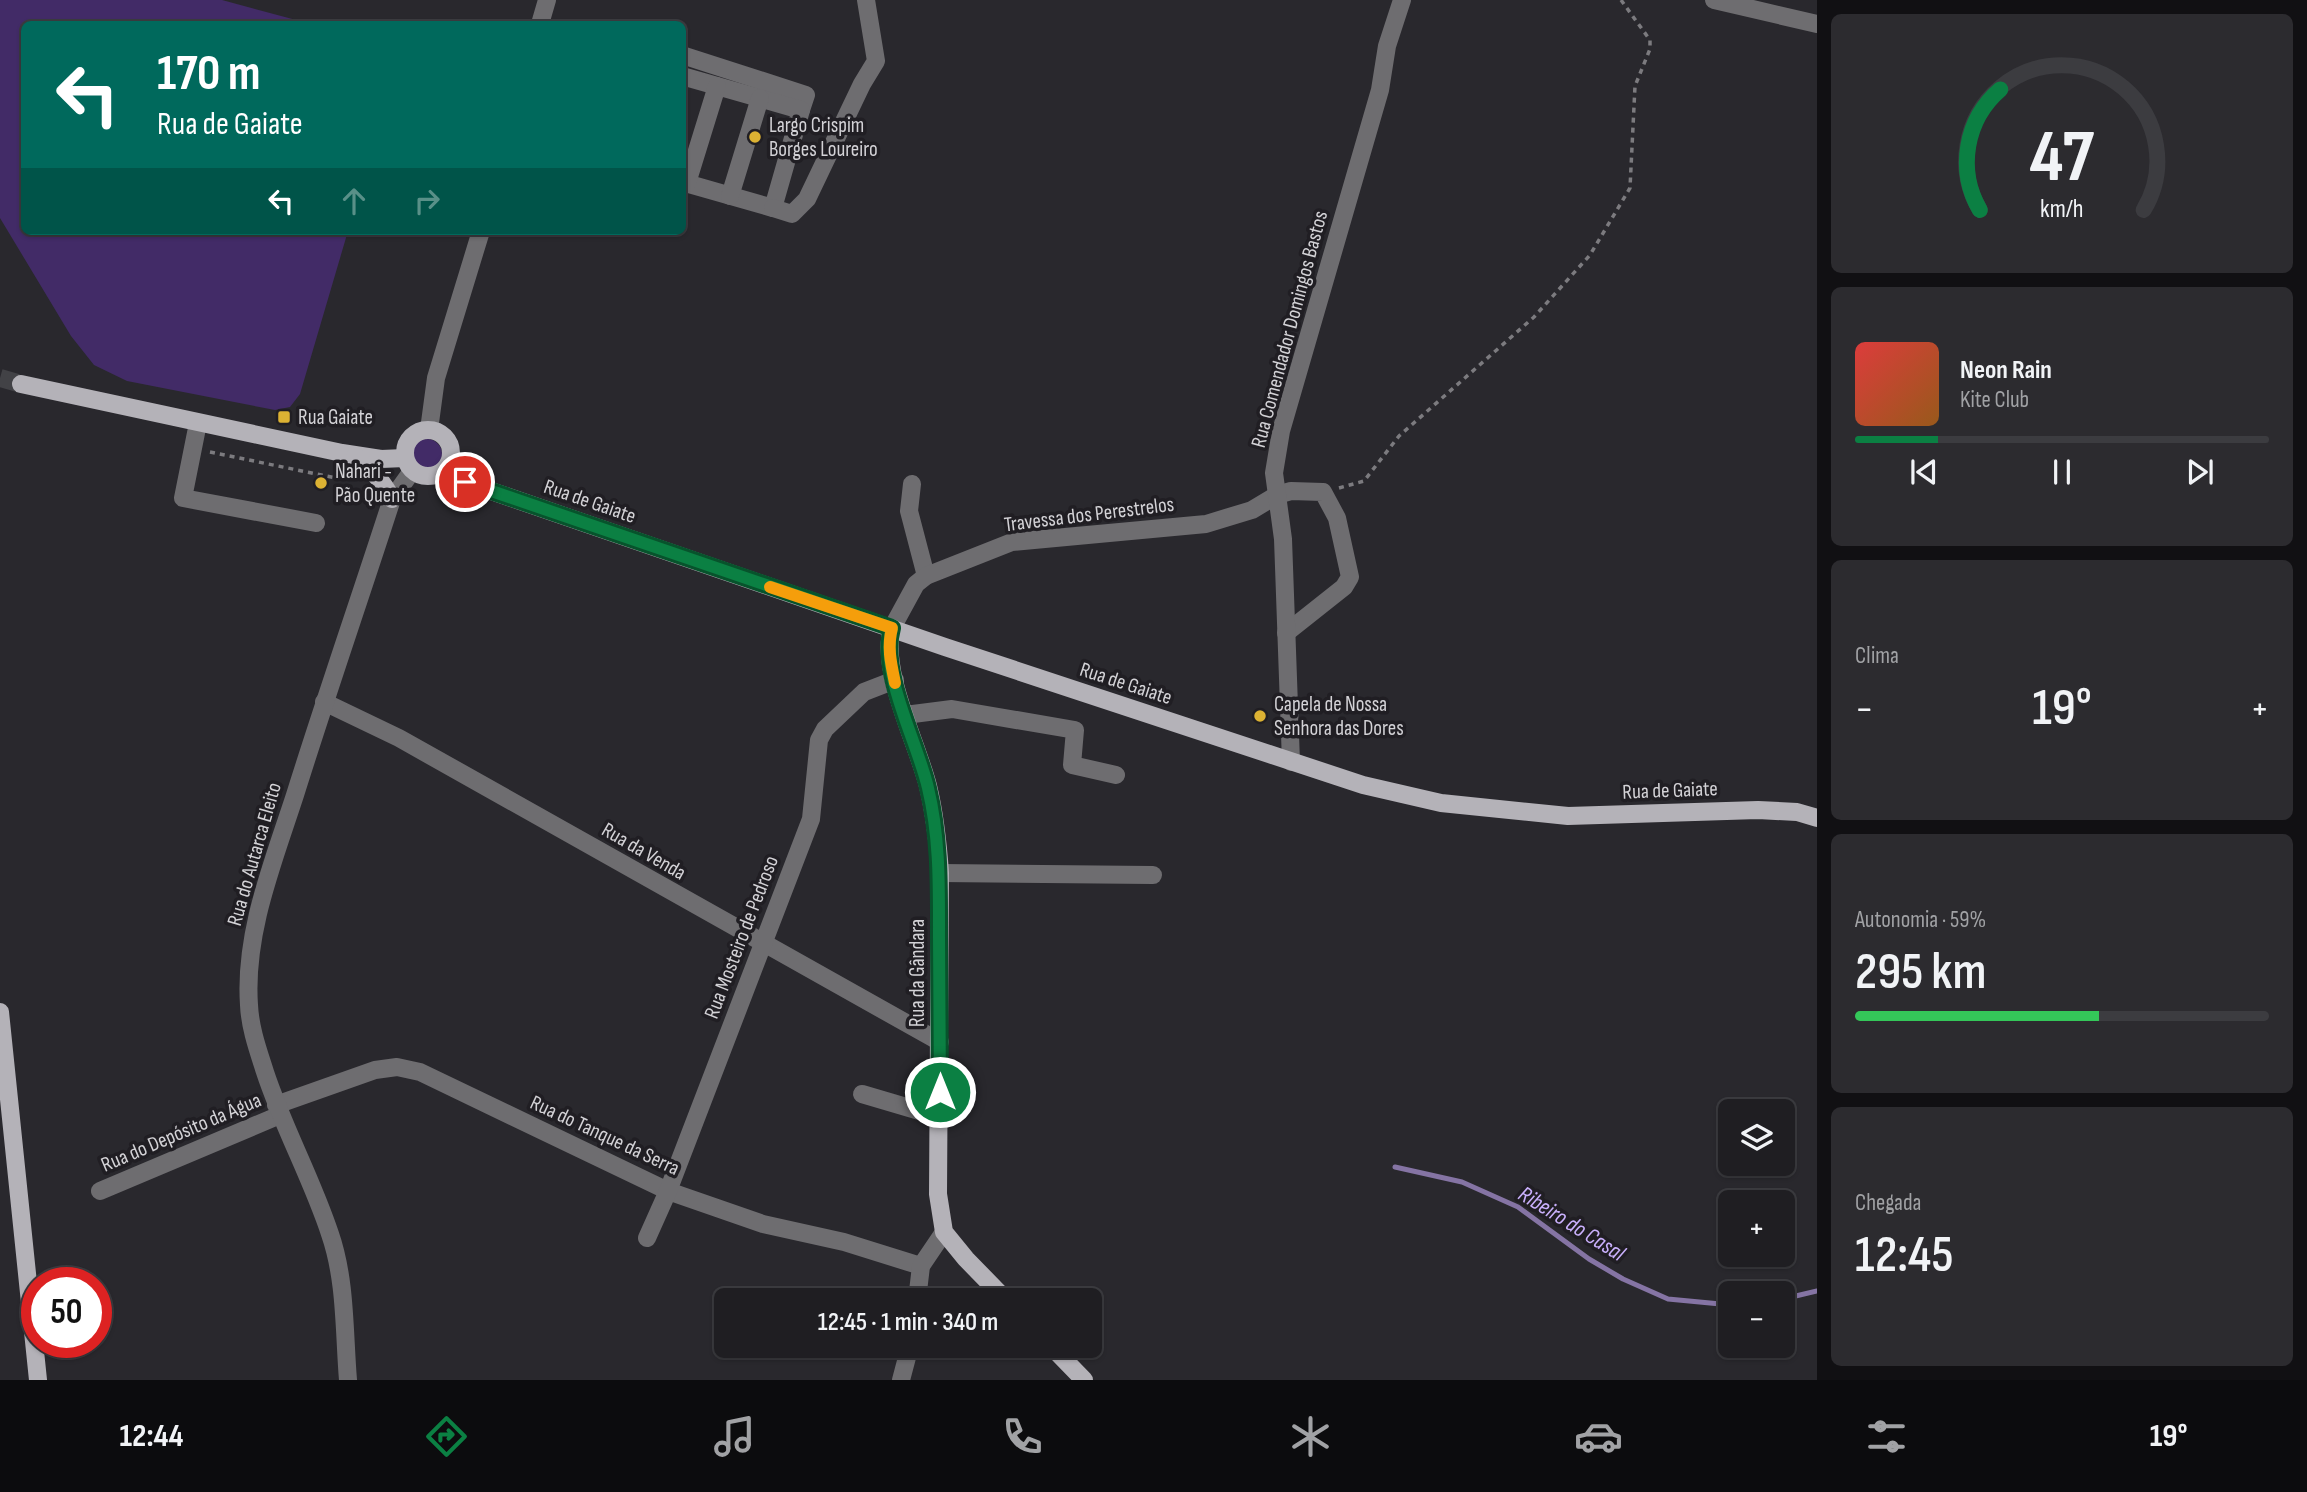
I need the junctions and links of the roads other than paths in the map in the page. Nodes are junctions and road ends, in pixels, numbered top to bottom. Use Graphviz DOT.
graph roads {
  1 [pos="547,0"];
  2 [pos="866,0"];
  3 [pos="1402,0"];
  4 [pos="1714,0"];
  5 [pos="541,21"];
  6 [pos="1817,24"];
  7 [pos="686,56"];
  8 [pos="686,77"];
  9 [pos="717,86"];
  10 [pos="760,98"];
  11 [pos="802,110"];
  12 [pos="686,180"];
  13 [pos="686,183"];
  14 [pos="730,196"];
  15 [pos="773,208"];
  16 [pos="480,235"];
  17 [pos="21,384"];
  18 [pos="198,423"];
  19 [pos="429,430"];
  20 [pos="355,456"];
  21 [pos="409,464"];
  22 [pos="446,468"];
  23 [pos="912,484"];
  24 [pos="1277,495"];
  25 [pos="392,499"];
  26 [pos="316,523"];
  27 [pos="926,576"];
  28 [pos="892,628"];
  29 [pos="1286,633"];
  30 [pos="895,680"];
  31 [pos="324,702"];
  32 [pos="905,715"];
  33 [pos="1291,762"];
  34 [pos="1116,775"];
  35 [pos="1817,818"];
  36 [pos="940,873"];
  37 [pos="1153,875"];
  38 [pos="762,944"];
  39 [pos="0,1012"];
  40 [pos="940,1042"];
  41 [pos="862,1094"];
  42 [pos="278,1110"];
  43 [pos="940,1117"];
  44 [pos="100,1191"];
  45 [pos="668,1191"];
  46 [pos="944,1232"];
  47 [pos="647,1238"];
  48 [pos="921,1266"];
  49 [pos="918,1288"];
  50 [pos="994,1288"];
  51 [pos="907,1358"];
  52 [pos="1063,1358"];
  53 [pos="38,1380"];
  54 [pos="348,1380"];
  55 [pos="901,1380"];
  56 [pos="1084,1380"];
  1 -- 5 [label="street"];
  2 -- 15 [label="street"];
  3 -- 24 [label="street, Rua Comendador Domingos Bastos"];
  4 -- 6 [label="street"];
  7 -- 11 [label="street"];
  8 -- 9 [label="street"];
  9 -- 10 [label="street"];
  9 -- 12 [label="street"];
  10 -- 11 [label="street"];
  10 -- 14 [label="street"];
  11 -- 15 [label="street"];
  13 -- 14 [label="street"];
  14 -- 15 [label="street"];
  16 -- 19 [label="street"];
  17 -- 18 [label="main road"];
  18 -- 20 [label="main road"];
  18 -- 26 [label="street"];
  19 -- 21 [label="main road"];
  19 -- 22 [label="main road"];
  20 -- 21 [label="main road"];
  20 -- 25 [label="main road"];
  21 -- 22 [label="main road"];
  21 -- 25 [label="street, Rua do Autarca Eleito"];
  22 -- 28 [label="main road, Rua de Gaiate"];
  23 -- 27 [label="street"];
  24 -- 27 [label="street, Travessa dos Perestrelos"];
  24 -- 29 [label="street, Rua Comendador Domingos Bastos"];
  24 -- 29 [label="street"];
  25 -- 31 [label="street, Rua do Autarca Eleito"];
  27 -- 28 [label="street"];
  28 -- 30 [label="main road, Rua da Gândara"];
  28 -- 33 [label="main road, Rua de Gaiate"];
  29 -- 33 [label="street, Rua Comendador Domingos Bastos"];
  30 -- 32 [label="main road, Rua da Gândara"];
  30 -- 38 [label="street, Rua Mosteiro de Pedroso"];
  31 -- 38 [label="street, Rua da Venda"];
  31 -- 42 [label="street, Rua do Autarca Eleito"];
  32 -- 34 [label="street"];
  32 -- 36 [label="main road, Rua da Gândara"];
  33 -- 35 [label="main road, Rua de Gaiate"];
  36 -- 37 [label="street"];
  36 -- 40 [label="main road, Rua da Gândara"];
  38 -- 40 [label="street, Rua da Venda"];
  38 -- 45 [label="street, Rua Mosteiro de Pedroso"];
  39 -- 53 [label="main road"];
  40 -- 43 [label="main road, Rua da Gândara"];
  41 -- 43 [label="street"];
  42 -- 44 [label="street, Rua do Depósito da Água"];
  42 -- 45 [label="street, Rua do Tanque da Serra"];
  42 -- 54 [label="street, Rua do Autarca Eleito"];
  43 -- 46 [label="main road, Rua da Gândara"];
  45 -- 47 [label="street, Rua Mosteiro de Pedroso"];
  45 -- 48 [label="street, Rua do Tanque da Serra"];
  46 -- 48 [label="street"];
  46 -- 50 [label="main road"];
  48 -- 49 [label="street"];
  51 -- 55 [label="street"];
  52 -- 56 [label="main road"];
}
